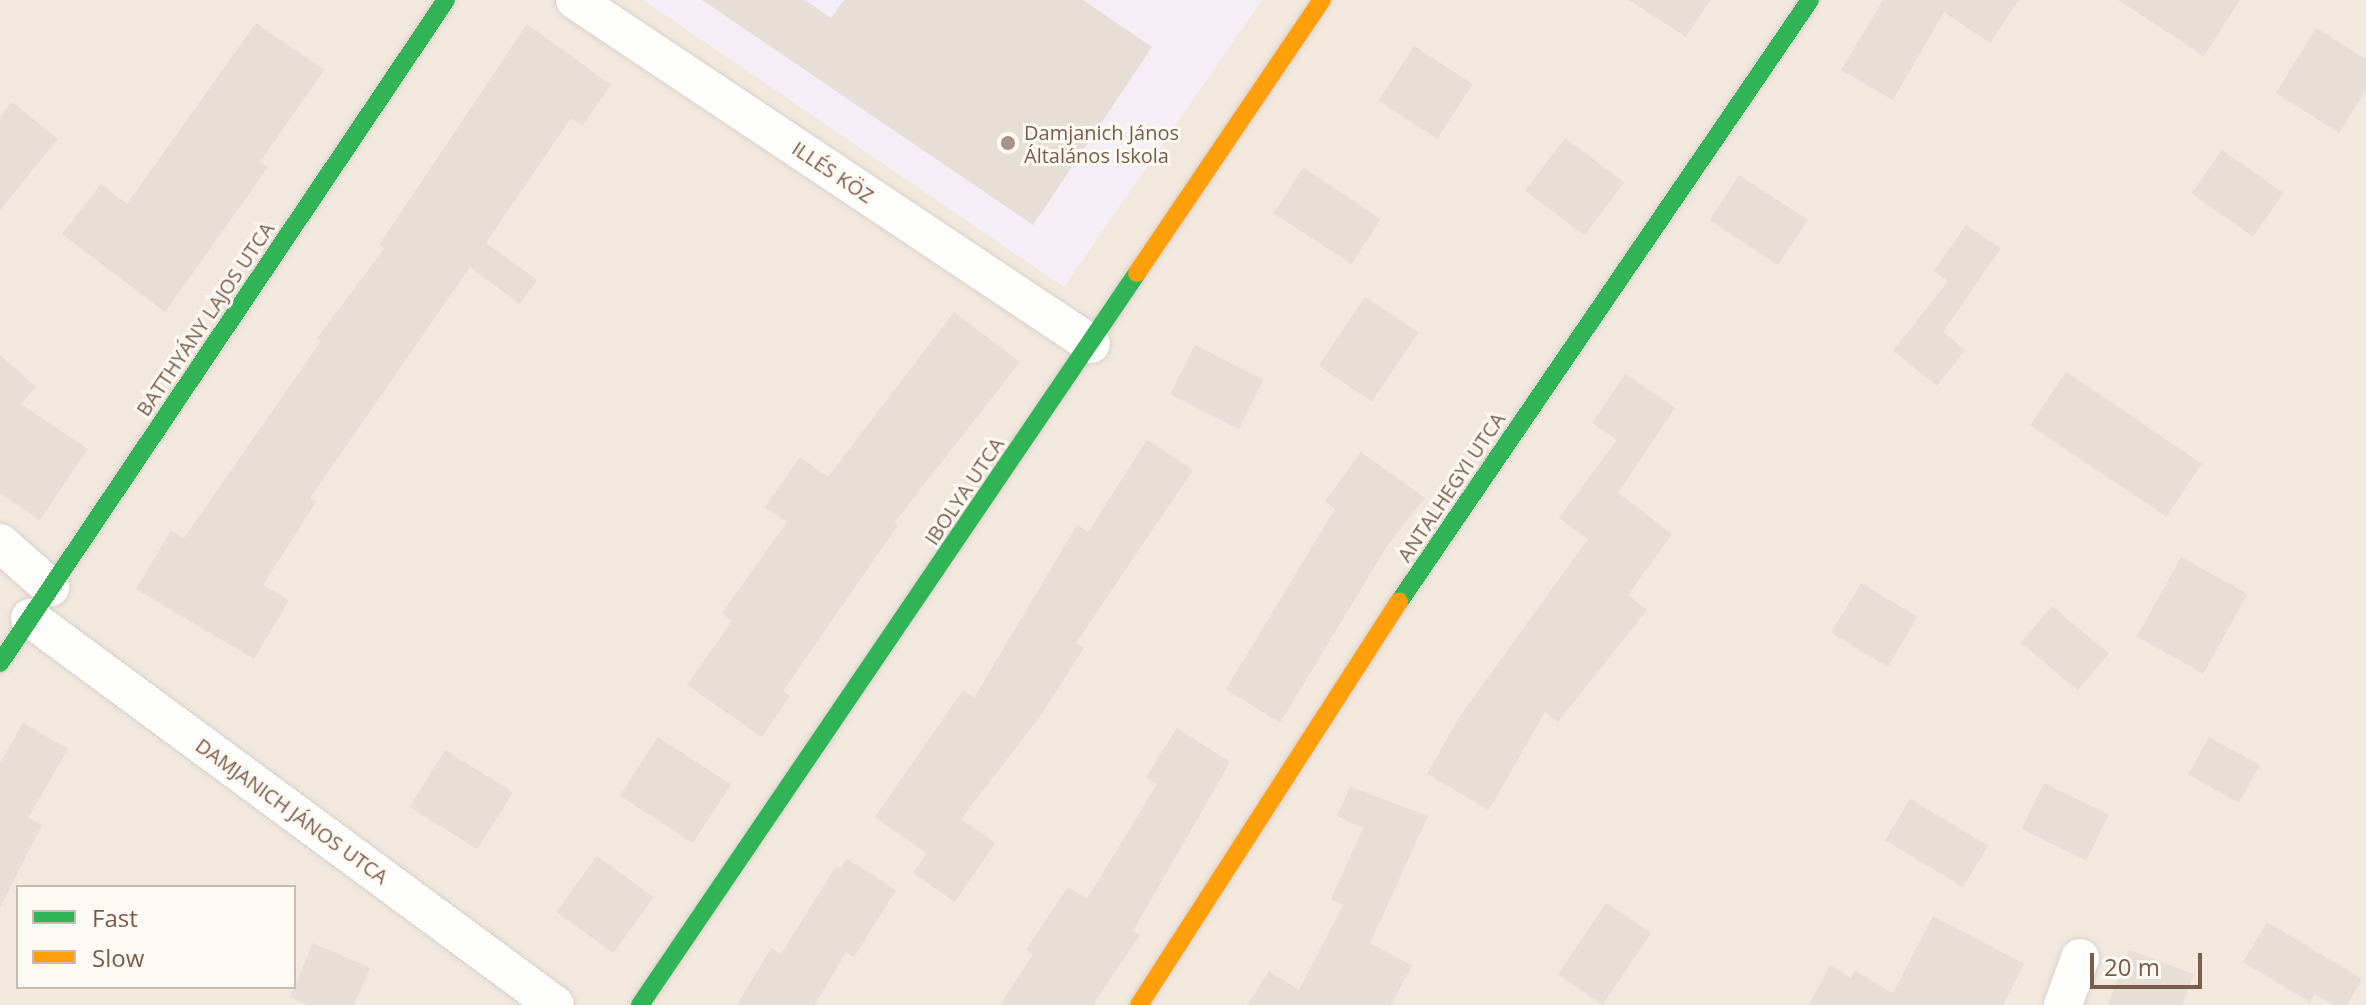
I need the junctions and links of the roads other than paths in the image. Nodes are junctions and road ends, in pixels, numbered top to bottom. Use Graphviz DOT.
graph roads {
  1 [pos="446,0"];
  2 [pos="575,0"];
  3 [pos="1322,0"];
  4 [pos="1810,0"];
  5 [pos="1091,344"];
  6 [pos="0,543"];
  7 [pos="40,602"];
  8 [pos="0,663"];
  9 [pos="2080,958"];
  10 [pos="555,1005"];
  11 [pos="640,1005"];
  12 [pos="1139,1005"];
  13 [pos="2063,1005"];
  1 -- 7 [label="street, BATTHYÁNY LAJOS UTCA"];
  2 -- 5 [label="street, ILLÉS KÖZ"];
  3 -- 5 [label="street, IBOLYA UTCA"];
  4 -- 12 [label="street, ANTALHEGYI UTCA"];
  5 -- 11 [label="street, IBOLYA UTCA"];
  6 -- 7 [label="street, DAMJANICH JÁNOS UTCA"];
  7 -- 8 [label="street, BATTHYÁNY LAJOS UTCA"];
  7 -- 10 [label="street, DAMJANICH JÁNOS UTCA"];
  9 -- 13 [label="street"];
}
